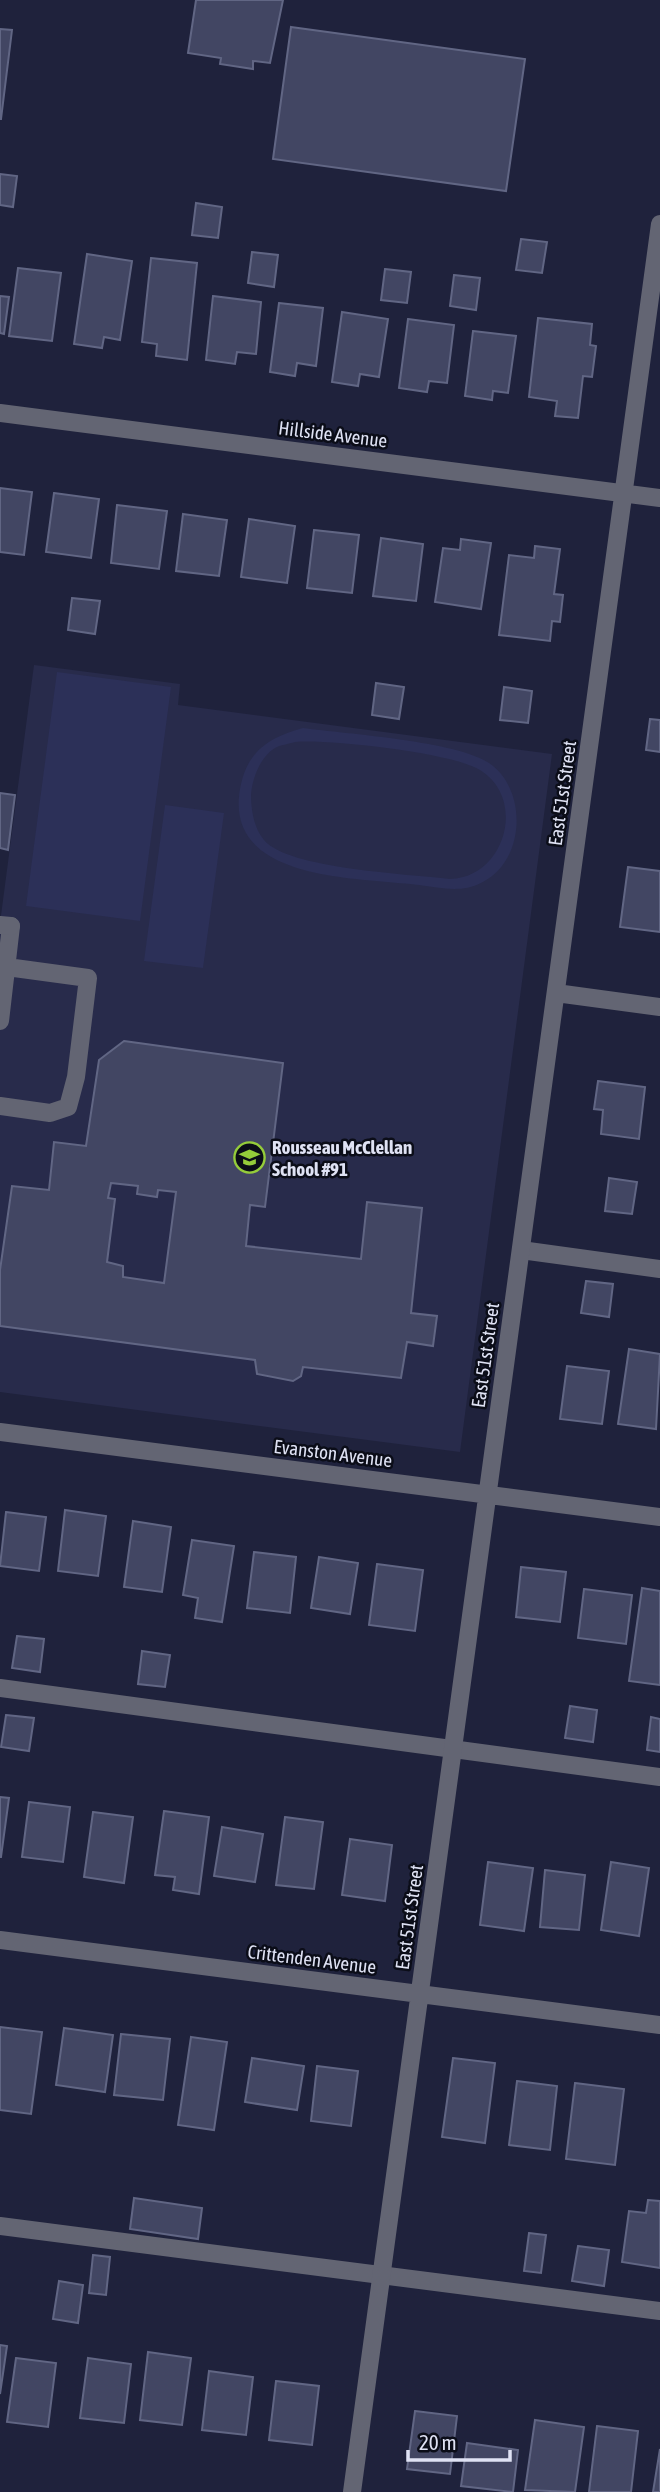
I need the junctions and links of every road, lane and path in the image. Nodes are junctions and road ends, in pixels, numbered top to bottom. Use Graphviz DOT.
graph roads {
  1 [pos="660,224"];
  2 [pos="0,413"];
  3 [pos="623,493"];
  4 [pos="660,498"];
  5 [pos="6,925"];
  6 [pos="7,967"];
  7 [pos="556,993"];
  8 [pos="660,1007"];
  9 [pos="0,1021"];
  10 [pos="0,1106"];
  11 [pos="521,1250"];
  12 [pos="660,1269"];
  13 [pos="0,1432"];
  14 [pos="488,1494"];
  15 [pos="660,1517"];
  16 [pos="0,1688"];
  17 [pos="453,1749"];
  18 [pos="660,1777"];
  19 [pos="0,1940"];
  20 [pos="420,1994"];
  21 [pos="660,2025"];
  22 [pos="0,2226"];
  23 [pos="382,2275"];
  24 [pos="660,2311"];
  25 [pos="352,2492"];
  1 -- 3 [label="street, East 51st Street"];
  2 -- 3 [label="street, Hillside Avenue"];
  3 -- 4 [label="street, Hillside Avenue"];
  3 -- 7 [label="street, East 51st Street"];
  5 -- 6 [label="street"];
  6 -- 9 [label="street"];
  6 -- 10 [label="street"];
  7 -- 8 [label="street"];
  7 -- 11 [label="street, East 51st Street"];
  11 -- 12 [label="street"];
  11 -- 14 [label="street, East 51st Street"];
  13 -- 14 [label="street, Evanston Avenue"];
  14 -- 15 [label="street, Evanston Avenue"];
  14 -- 17 [label="street, East 51st Street"];
  16 -- 17 [label="street"];
  17 -- 18 [label="street"];
  17 -- 20 [label="street, East 51st Street"];
  19 -- 20 [label="street, Crittenden Avenue"];
  20 -- 21 [label="street, Crittenden Avenue"];
  20 -- 23 [label="street, East 51st Street"];
  22 -- 23 [label="street"];
  23 -- 24 [label="street"];
  23 -- 25 [label="street, East 51st Street"];
}
